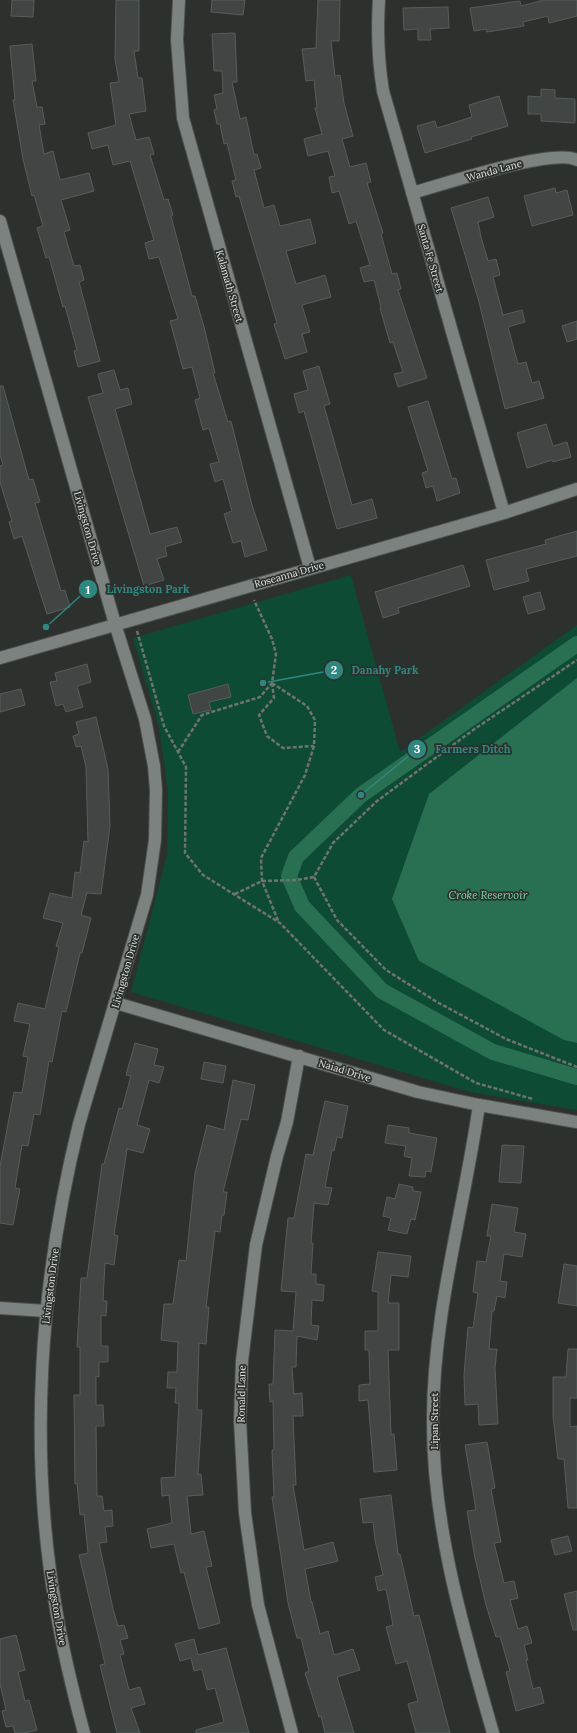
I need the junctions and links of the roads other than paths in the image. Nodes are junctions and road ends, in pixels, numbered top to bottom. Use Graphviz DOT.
graph roads {
  1 [pos="179,0"];
  2 [pos="379,0"];
  3 [pos="577,160"];
  4 [pos="412,193"];
  5 [pos="0,221"];
  6 [pos="577,489"];
  7 [pos="504,513"];
  8 [pos="310,568"];
  9 [pos="115,624"];
  10 [pos="0,658"];
  11 [pos="116,1003"];
  12 [pos="300,1056"];
  13 [pos="478,1105"];
  14 [pos="577,1122"];
  15 [pos="0,1308"];
  16 [pos="46,1311"];
  17 [pos="84,1733"];
  18 [pos="292,1733"];
  19 [pos="494,1733"];
  1 -- 8 [label="street, Kalamath Street"];
  2 -- 4 [label="street, Santa Fe Street"];
  3 -- 4 [label="street, Wanda Lane"];
  4 -- 7 [label="street, Santa Fe Street"];
  5 -- 9 [label="street, Livingston Drive"];
  6 -- 7 [label="street, Roseanna Drive"];
  7 -- 8 [label="street, Roseanna Drive"];
  8 -- 9 [label="street, Roseanna Drive"];
  9 -- 10 [label="street, Roseanna Drive"];
  9 -- 11 [label="street, Livingston Drive"];
  11 -- 12 [label="street, Naiad Drive"];
  11 -- 16 [label="street, Livingston Drive"];
  12 -- 13 [label="street, Naiad Drive"];
  12 -- 18 [label="street, Ronald Lane"];
  13 -- 14 [label="street, Naiad Drive"];
  13 -- 19 [label="street, Lipan Street"];
  15 -- 16 [label="street"];
  16 -- 17 [label="street, Livingston Drive"];
}
